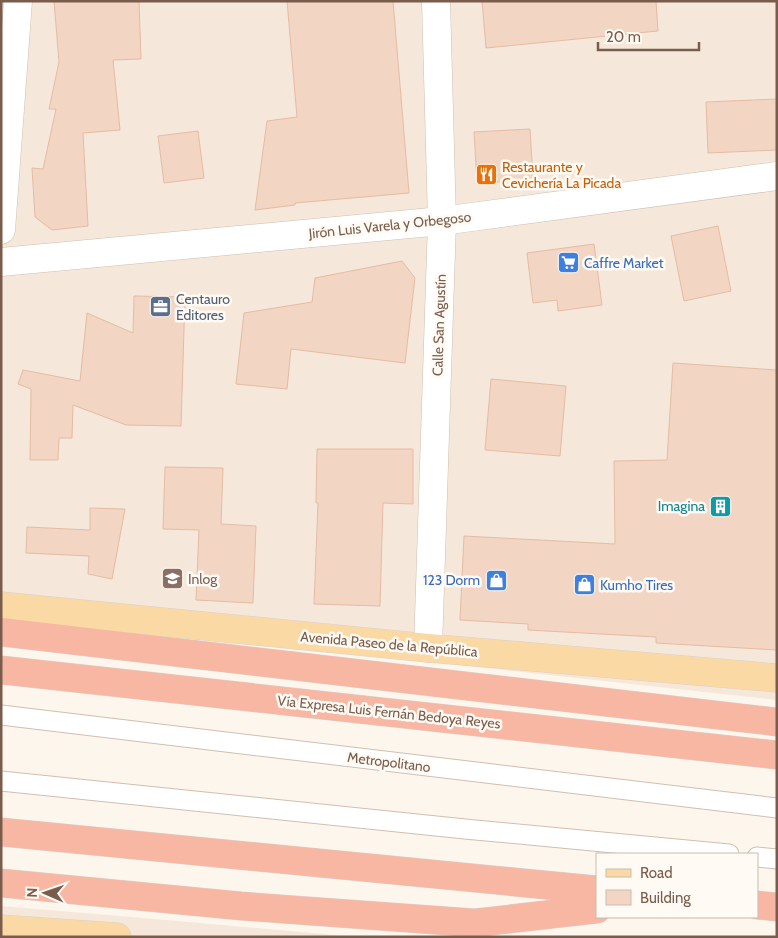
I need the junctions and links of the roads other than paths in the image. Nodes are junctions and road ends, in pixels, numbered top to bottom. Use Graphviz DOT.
graph roads {
  1 [pos="18,1"];
  2 [pos="436,1"];
  3 [pos="777,176"];
  4 [pos="442,221"];
  5 [pos="1,230"];
  6 [pos="1,262"];
  7 [pos="1,606"];
  8 [pos="1,632"];
  9 [pos="428,648"];
  10 [pos="1,670"];
  11 [pos="777,678"];
  12 [pos="1,715"];
  13 [pos="777,722"];
  14 [pos="777,755"];
  15 [pos="1,781"];
  16 [pos="777,808"];
  17 [pos="1,832"];
  18 [pos="718,853"];
  19 [pos="758,857"];
  20 [pos="777,859"];
  21 [pos="1,883"];
  22 [pos="596,890"];
  23 [pos="758,905"];
  24 [pos="777,907"];
  25 [pos="596,909"];
  26 [pos="1,929"];
  27 [pos="117,937"];
  1 -- 5 [label="street"];
  2 -- 4 [label="street, Calle San Agustín"];
  3 -- 4 [label="street, Jirón Luis Varela y Orbegoso"];
  4 -- 6 [label="street, Jirón Luis Varela y Orbegoso"];
  4 -- 9 [label="street, Calle San Agustín"];
  7 -- 9 [label="main road, Avenida Paseo de la República"];
  8 -- 13 [label="highway"];
  9 -- 11 [label="main road, Avenida Paseo de la República"];
  10 -- 14 [label="highway, Vía Expresa Luis Fernán Bedoya Reyes"];
  12 -- 16 [label="lane, Metropolitano"];
  15 -- 18 [label="lane"];
  17 -- 22 [label="highway"];
  19 -- 20 [label="lane"];
  21 -- 25 [label="highway"];
  23 -- 24 [label="highway"];
  26 -- 27 [label="main road"];
}
